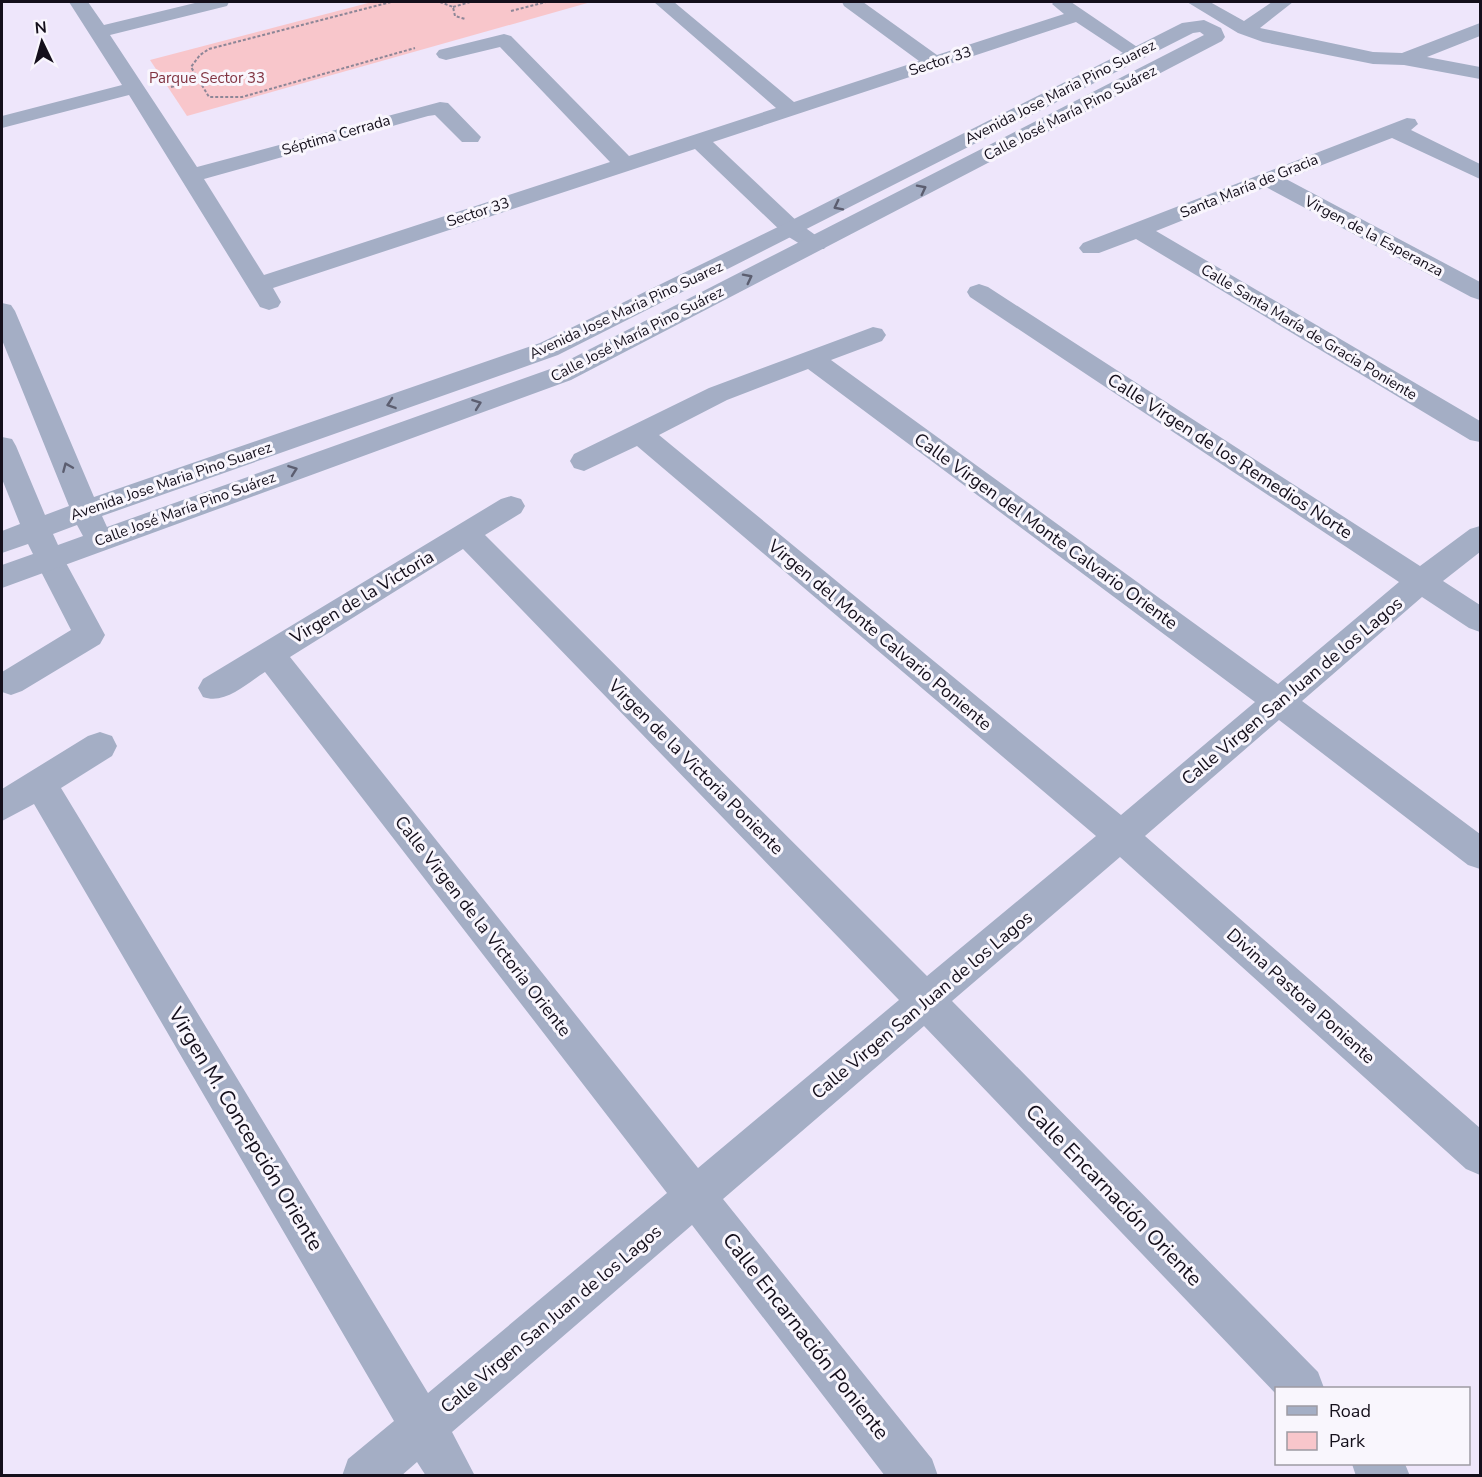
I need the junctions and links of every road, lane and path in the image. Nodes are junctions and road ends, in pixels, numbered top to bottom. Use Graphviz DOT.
graph roads {
  1 [pos="79,2"];
  2 [pos="220,2"];
  3 [pos="391,2"];
  4 [pos="470,2"];
  5 [pos="546,2"];
  6 [pos="663,2"];
  7 [pos="851,2"];
  8 [pos="1058,2"];
  9 [pos="1197,2"];
  10 [pos="1284,2"];
  11 [pos="453,7"];
  12 [pos="505,13"];
  13 [pos="1079,15"];
  14 [pos="1189,27"];
  15 [pos="1480,28"];
  16 [pos="1245,29"];
  17 [pos="100,32"];
  18 [pos="424,46"];
  19 [pos="1136,53"];
  20 [pos="446,54"];
  21 [pos="1404,59"];
  22 [pos="934,62"];
  23 [pos="1480,73"];
  24 [pos="133,88"];
  25 [pos="791,110"];
  26 [pos="2,122"];
  27 [pos="470,137"];
  28 [pos="698,140"];
  29 [pos="625,164"];
  30 [pos="1480,172"];
  31 [pos="191,176"];
  32 [pos="1268,179"];
  33 [pos="792,230"];
  34 [pos="1138,230"];
  35 [pos="816,244"];
  36 [pos="1091,249"];
  37 [pos="258,285"];
  38 [pos="979,292"];
  39 [pos="1480,292"];
  40 [pos="270,304"];
  41 [pos="2,311"];
  42 [pos="873,335"];
  43 [pos="813,360"];
  44 [pos="639,433"];
  45 [pos="1480,433"];
  46 [pos="2,446"];
  47 [pos="584,461"];
  48 [pos="511,506"];
  49 [pos="85,510"];
  50 [pos="36,530"];
  51 [pos="466,534"];
  52 [pos="1480,537"];
  53 [pos="99,540"];
  54 [pos="2,542"];
  55 [pos="49,558"];
  56 [pos="2,577"];
  57 [pos="1421,581"];
  58 [pos="1480,620"];
  59 [pos="269,654"];
  60 [pos="11,682"];
  61 [pos="213,688"];
  62 [pos="1280,702"];
  63 [pos="100,746"];
  64 [pos="39,782"];
  65 [pos="2,806"];
  66 [pos="1121,836"];
  67 [pos="1480,854"];
  68 [pos="926,1001"];
  69 [pos="1480,1155"];
  70 [pos="696,1197"];
  71 [pos="1300,1387"];
  72 [pos="423,1426"];
  73 [pos="1376,1465"];
  74 [pos="365,1476"];
  75 [pos="452,1476"];
  76 [pos="915,1476"];
  77 [pos="1387,1476"];
  1 -- 17 [label="street"];
  2 -- 17 [label="street"];
  3 -- 18 [label="path"];
  4 -- 11 [label="path"];
  5 -- 12 [label="path"];
  6 -- 25 [label="street"];
  7 -- 22 [label="street"];
  8 -- 13 [label="street"];
  9 -- 16 [label="street"];
  10 -- 16 [label="street"];
  13 -- 19 [label="street"];
  13 -- 22 [label="street, Sector 33"];
  14 -- 19 [label="street, Avenida Jose Maria Pino Suarez"];
  35 -- 14 [label="street, Calle José María Pino Suárez, one-way"];
  15 -- 21 [label="street"];
  16 -- 21 [label="street"];
  17 -- 24 [label="street"];
  19 -- 33 [label="street, Avenida Jose Maria Pino Suarez, one-way"];
  20 -- 29 [label="street"];
  21 -- 23 [label="street"];
  22 -- 25 [label="street, Sector 33"];
  24 -- 26 [label="street"];
  24 -- 31 [label="street"];
  25 -- 28 [label="street, Sector 33"];
  27 -- 31 [label="street, Séptima Cerrada"];
  28 -- 29 [label="street, Sector 33"];
  28 -- 33 [label="street"];
  29 -- 37 [label="street, Sector 33"];
  30 -- 32 [label="street, Santa María de Gracia"];
  31 -- 37 [label="street"];
  32 -- 34 [label="street, Santa María de Gracia"];
  32 -- 39 [label="street, Virgen de la Esperanza"];
  33 -- 35 [label="street"];
  33 -- 49 [label="street, Avenida Jose Maria Pino Suarez, one-way"];
  34 -- 36 [label="street, Santa María de Gracia"];
  34 -- 45 [label="street, Calle Santa María de Gracia Poniente"];
  53 -- 35 [label="street, Calle José María Pino Suárez, one-way"];
  37 -- 40 [label="street"];
  38 -- 57 [label="street, Calle Virgen de los Remedios Norte"];
  49 -- 41 [label="street, one-way"];
  42 -- 43 [label="street"];
  43 -- 44 [label="street"];
  43 -- 62 [label="street, Calle Virgen del Monte Calvario Oriente"];
  44 -- 47 [label="street"];
  44 -- 66 [label="street, Virgen del Monte Calvario Poniente"];
  46 -- 50 [label="street"];
  48 -- 51 [label="street, Virgen de la Victoria"];
  49 -- 50 [label="street, Avenida Jose Maria Pino Suarez"];
  49 -- 53 [label="street"];
  50 -- 54 [label="street, Avenida Jose Maria Pino Suarez"];
  50 -- 55 [label="street"];
  51 -- 59 [label="street, Virgen de la Victoria"];
  51 -- 68 [label="street, Virgen de la Victoria Poniente"];
  52 -- 57 [label="street, Calle Virgen San Juan de los Lagos"];
  53 -- 55 [label="street, Calle José María Pino Suárez"];
  55 -- 56 [label="street, Calle José María Pino Suárez"];
  55 -- 60 [label="street"];
  57 -- 58 [label="street, Calle Virgen de los Remedios Norte"];
  57 -- 62 [label="street, Calle Virgen San Juan de los Lagos"];
  59 -- 61 [label="street, Virgen de la Victoria"];
  59 -- 70 [label="street, Calle Virgen de la Victoria Oriente"];
  62 -- 66 [label="street, Calle Virgen San Juan de los Lagos"];
  62 -- 67 [label="street, Calle Virgen del Monte Calvario Oriente"];
  63 -- 64 [label="street"];
  64 -- 65 [label="street"];
  64 -- 72 [label="street, Virgen M. Concepción Oriente"];
  66 -- 68 [label="street, Calle Virgen San Juan de los Lagos"];
  66 -- 69 [label="street, Divina Pastora Poniente"];
  68 -- 70 [label="street, Calle Virgen San Juan de los Lagos"];
  68 -- 71 [label="street, Calle Encarnación Oriente"];
  70 -- 72 [label="street, Calle Virgen San Juan de los Lagos"];
  70 -- 76 [label="street, Calle Encarnación Poniente"];
  72 -- 74 [label="street, Calle Virgen San Juan de los Lagos"];
  72 -- 75 [label="street, Virgen M. Concepción Oriente"];
  73 -- 77 [label="street"];
}
